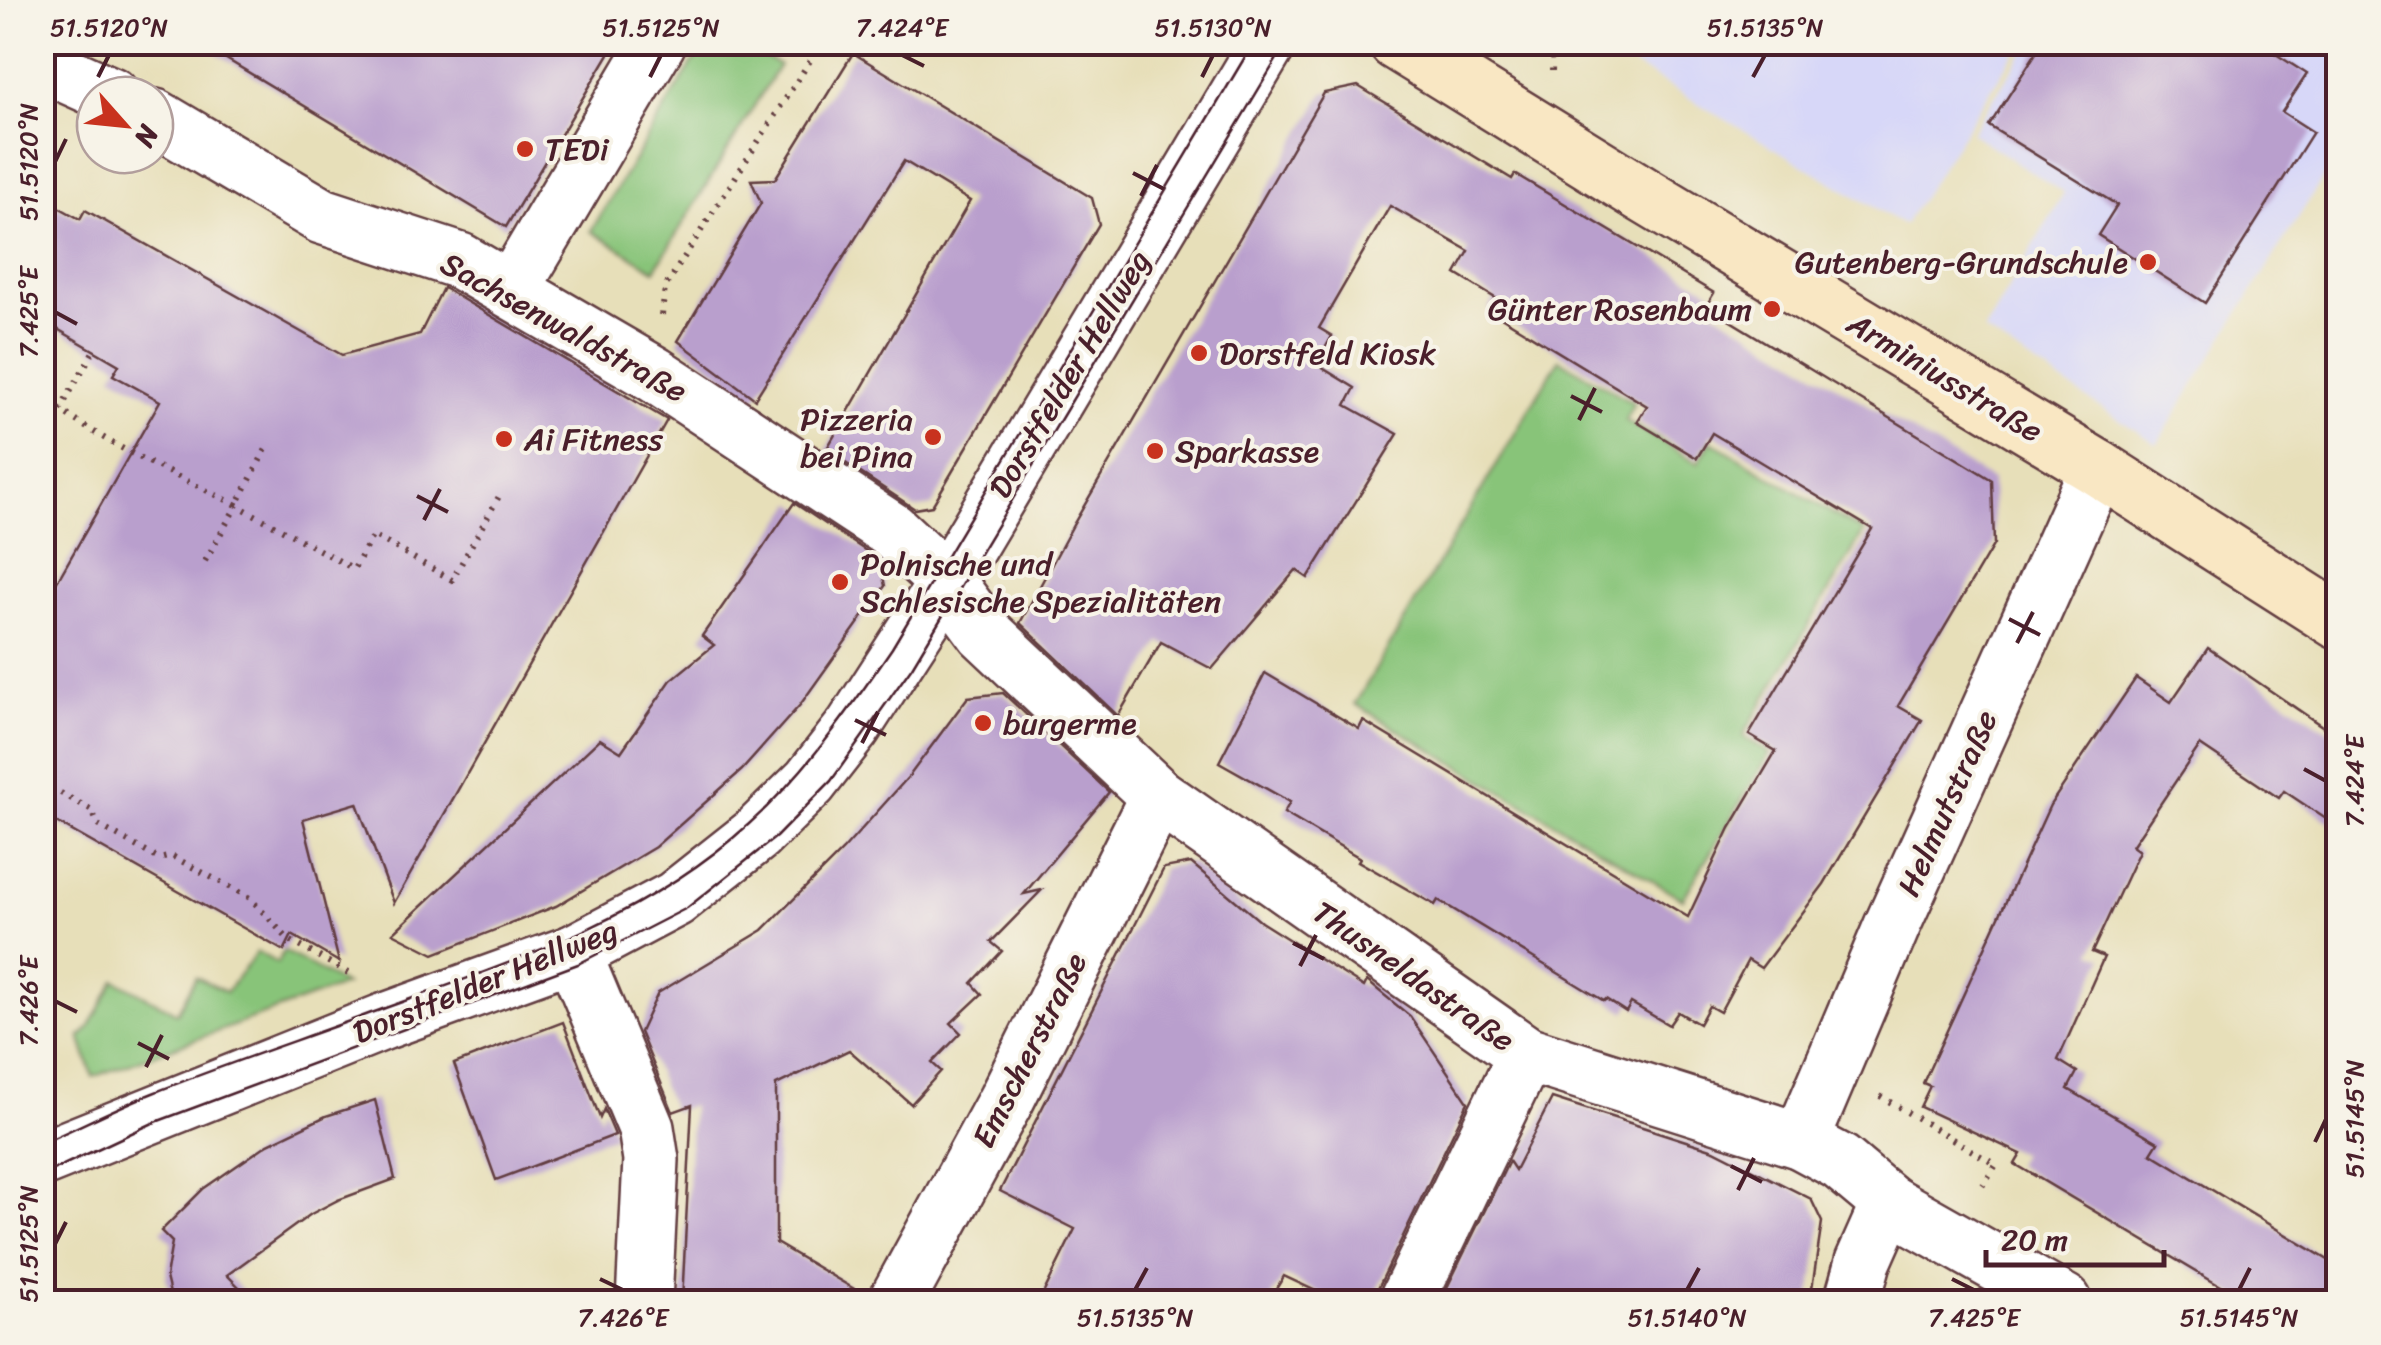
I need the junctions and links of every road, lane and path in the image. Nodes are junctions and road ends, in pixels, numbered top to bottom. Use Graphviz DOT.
graph roads {
  1 [pos="658,42"];
  2 [pos="822,42"];
  3 [pos="1270,42"];
  4 [pos="1396,42"];
  5 [pos="42,64"];
  6 [pos="75,79"];
  7 [pos="175,129"];
  8 [pos="511,290"];
  9 [pos="94,350"];
  10 [pos="654,374"];
  11 [pos="42,396"];
  12 [pos="60,410"];
  13 [pos="266,449"];
  14 [pos="2098,468"];
  15 [pos="502,492"];
  16 [pos="237,504"];
  17 [pos="205,561"];
  18 [pos="946,582"];
  19 [pos="2338,621"];
  20 [pos="42,783"];
  21 [pos="1158,796"];
  22 [pos="573,953"];
  23 [pos="356,974"];
  24 [pos="1526,1054"];
  25 [pos="1870,1090"];
  26 [pos="1801,1141"];
  27 [pos="42,1159"];
  28 [pos="1984,1185"];
  29 [pos="1890,1203"];
  30 [pos="644,1302"];
  31 [pos="896,1302"];
  32 [pos="1406,1302"];
  33 [pos="1852,1302"];
  34 [pos="2064,1302"];
  1 -- 8 [label="street"];
  2 -- 10 [label="path"];
  3 -- 18 [label="street, Dorstfelder Hellweg"];
  4 -- 14 [label="main road, Arminiusstraße"];
  5 -- 6 [label="street"];
  7 -- 8 [label="street, Sachsenwaldstraße"];
  8 -- 10 [label="street, Sachsenwaldstraße"];
  9 -- 12 [label="path"];
  10 -- 18 [label="street, Sachsenwaldstraße"];
  11 -- 12 [label="path"];
  12 -- 16 [label="path"];
  13 -- 16 [label="path"];
  14 -- 19 [label="main road, Arminiusstraße"];
  14 -- 26 [label="street, Helmutstraße"];
  15 -- 16 [label="path"];
  16 -- 17 [label="path"];
  18 -- 21 [label="street, Thusneldastraße"];
  18 -- 22 [label="street, Dorstfelder Hellweg"];
  20 -- 23 [label="path"];
  21 -- 24 [label="street, Thusneldastraße"];
  21 -- 31 [label="street, Emscherstraße"];
  22 -- 27 [label="street, Dorstfelder Hellweg"];
  22 -- 30 [label="street"];
  24 -- 26 [label="street, Thusneldastraße"];
  24 -- 32 [label="street"];
  25 -- 28 [label="path"];
  26 -- 29 [label="street, Thusneldastraße"];
  29 -- 33 [label="street"];
  29 -- 34 [label="street, Thusneldastraße"];
}
